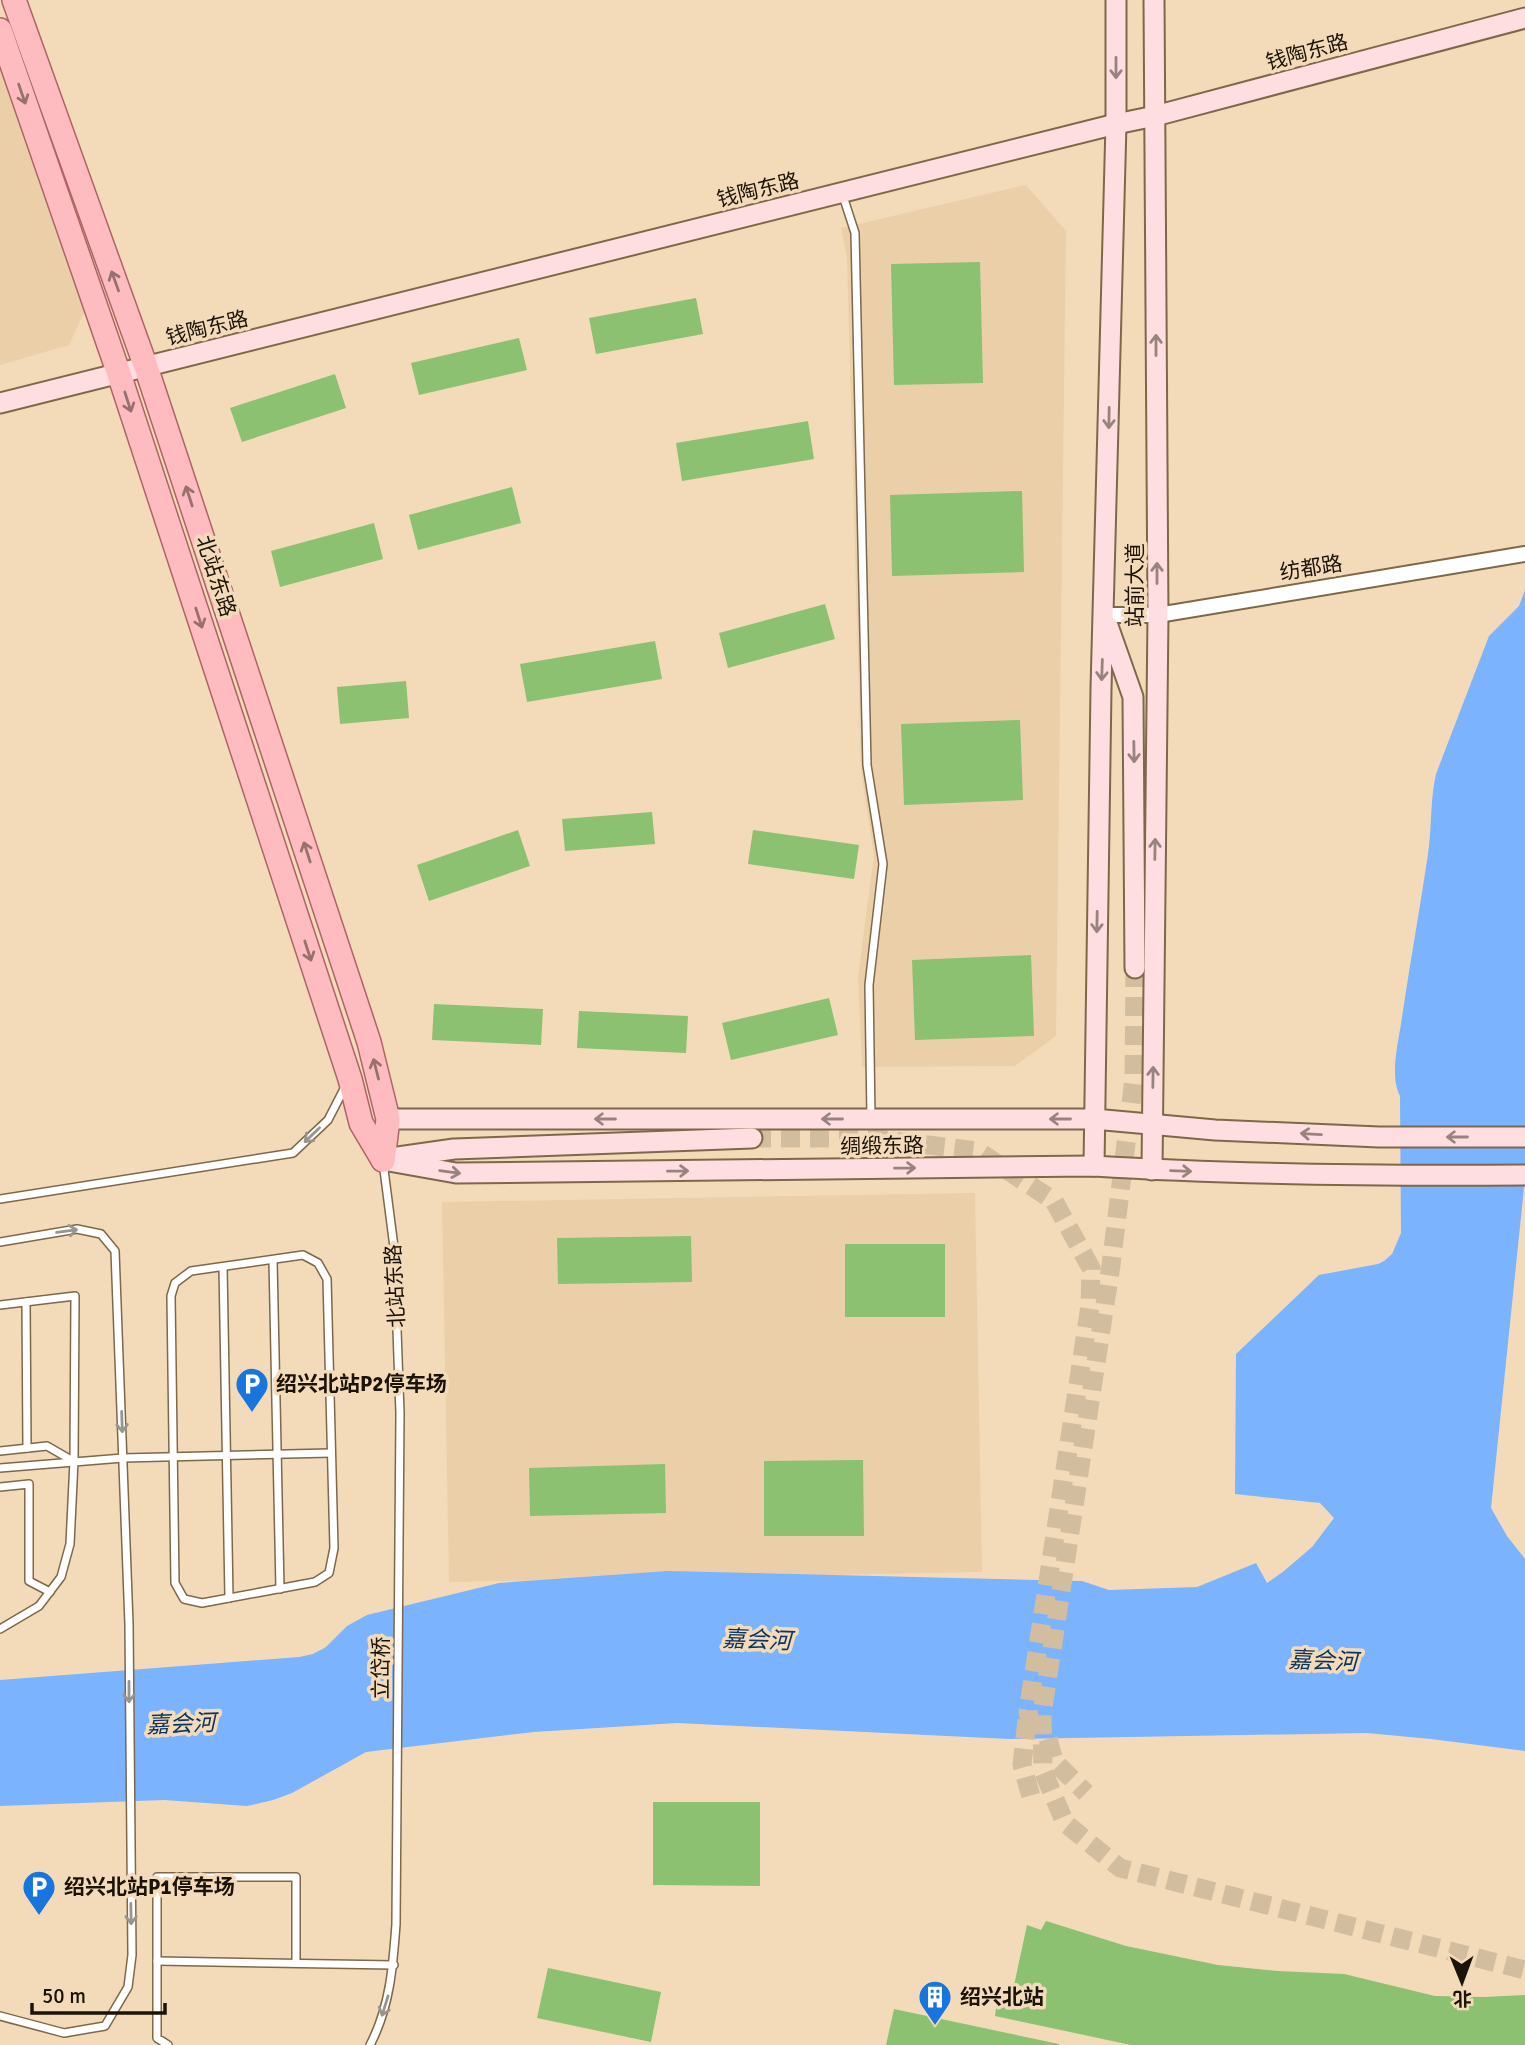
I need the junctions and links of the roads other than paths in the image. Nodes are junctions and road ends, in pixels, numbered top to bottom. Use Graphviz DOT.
graph roads {
  1 [pos="15,0"];
  2 [pos="1116,0"];
  3 [pos="1154,0"];
  4 [pos="1525,18"];
  5 [pos="0,30"];
  6 [pos="1155,116"];
  7 [pos="1116,124"];
  8 [pos="842,193"];
  9 [pos="146,367"];
  10 [pos="119,374"];
  11 [pos="0,402"];
  12 [pos="1518,556"];
  13 [pos="1104,615"];
  14 [pos="1158,615"];
  15 [pos="1135,968"];
  16 [pos="350,1079"];
  17 [pos="388,1119"];
  18 [pos="872,1119"];
  19 [pos="1094,1119"];
  20 [pos="1152,1124"];
  21 [pos="1525,1137"];
  22 [pos="752,1138"];
  23 [pos="383,1160"];
  24 [pos="1094,1166"];
  25 [pos="1152,1170"];
  26 [pos="1525,1175"];
  27 [pos="0,1199"];
  28 [pos="0,1242"];
  29 [pos="273,1259"];
  30 [pos="223,1267"];
  31 [pos="26,1302"];
  32 [pos="0,1305"];
  33 [pos="400,1413"];
  34 [pos="27,1448"];
  35 [pos="0,1451"];
  36 [pos="331,1453"];
  37 [pos="276,1454"];
  38 [pos="226,1455"];
  39 [pos="173,1456"];
  40 [pos="123,1458"];
  41 [pos="74,1461"];
  42 [pos="0,1468"];
  43 [pos="0,1487"];
  44 [pos="280,1589"];
  45 [pos="50,1592"];
  46 [pos="229,1598"];
  47 [pos="0,1629"];
  48 [pos="157,1961"];
  49 [pos="296,1963"];
  50 [pos="394,1965"];
  51 [pos="0,2015"];
  52 [pos="167,2045"];
  53 [pos="370,2045"];
  9 -- 1 [label="main road, 北站东路, one-way"];
  2 -- 7 [label="main road, 站前大道, one-way"];
  3 -- 6 [label="main road, 站前大道"];
  4 -- 6 [label="main road, 钱陶东路"];
  5 -- 10 [label="main road, 北站东路, one-way"];
  6 -- 7 [label="main road, 钱陶东路"];
  14 -- 6 [label="main road, 站前大道, one-way"];
  7 -- 8 [label="main road, 钱陶东路"];
  7 -- 13 [label="main road, 站前大道, one-way"];
  8 -- 9 [label="main road, 钱陶东路"];
  8 -- 18 [label="lane"];
  9 -- 10 [label="main road, 钱陶东路"];
  17 -- 9 [label="main road, 北站东路, one-way"];
  10 -- 11 [label="main road, 钱陶东路"];
  10 -- 16 [label="main road, 北站东路, one-way"];
  12 -- 14 [label="street, 纺都路"];
  13 -- 14 [label="street, 纺都路"];
  13 -- 15 [label="main road, one-way"];
  13 -- 19 [label="main road, 站前大道, one-way"];
  20 -- 14 [label="main road, 站前大道, one-way"];
  16 -- 23 [label="main road, 北站东路"];
  16 -- 27 [label="lane, one-way"];
  18 -- 17 [label="main road, 绸缎东路, one-way"];
  17 -- 23 [label="main road, 北站东路"];
  19 -- 18 [label="main road, 绸缎东路, one-way"];
  19 -- 20 [label="main road, 绸缎东路"];
  19 -- 24 [label="main road, 站前大道"];
  21 -- 20 [label="main road, 绸缎东路, one-way"];
  20 -- 25 [label="main road, 站前大道"];
  22 -- 23 [label="main road"];
  23 -- 24 [label="main road, 绸缎东路, one-way"];
  23 -- 33 [label="lane, 北站东路"];
  24 -- 25 [label="main road, 绸缎东路"];
  25 -- 26 [label="main road, 绸缎东路, one-way"];
  28 -- 40 [label="lane, one-way"];
  29 -- 30 [label="lane"];
  29 -- 36 [label="lane"];
  29 -- 37 [label="lane"];
  30 -- 38 [label="lane"];
  30 -- 39 [label="lane"];
  31 -- 32 [label="lane"];
  31 -- 34 [label="lane"];
  31 -- 41 [label="lane"];
  33 -- 50 [label="lane, 立岱桥"];
  34 -- 35 [label="lane"];
  34 -- 41 [label="lane"];
  36 -- 37 [label="lane"];
  36 -- 44 [label="lane"];
  37 -- 38 [label="lane"];
  37 -- 44 [label="lane"];
  38 -- 39 [label="lane"];
  38 -- 46 [label="lane"];
  39 -- 40 [label="lane"];
  39 -- 46 [label="lane"];
  40 -- 41 [label="lane"];
  40 -- 51 [label="lane, one-way"];
  41 -- 42 [label="lane"];
  41 -- 45 [label="lane"];
  43 -- 45 [label="lane"];
  44 -- 46 [label="lane"];
  45 -- 47 [label="lane"];
  48 -- 49 [label="lane"];
  48 -- 49 [label="lane"];
  48 -- 52 [label="lane"];
  49 -- 50 [label="lane"];
  50 -- 53 [label="lane, one-way"];
}
